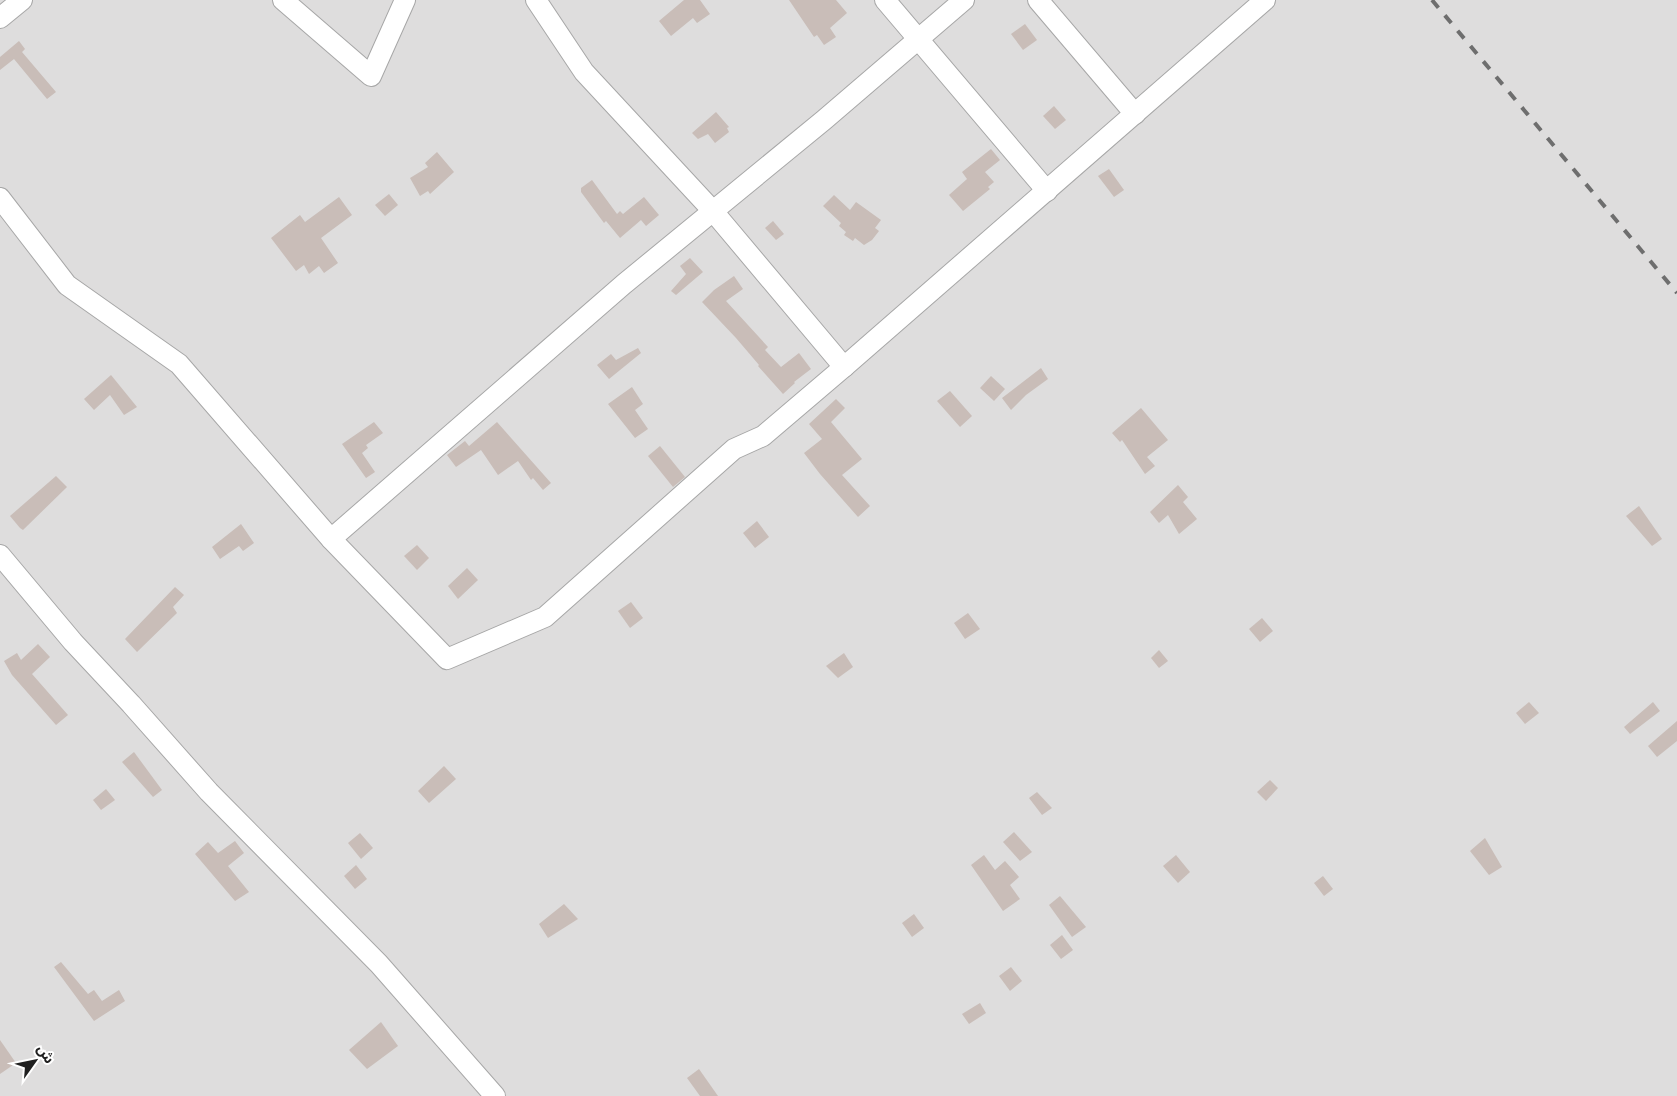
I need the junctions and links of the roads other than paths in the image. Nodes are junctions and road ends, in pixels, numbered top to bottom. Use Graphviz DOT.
graph roads {
  1 [pos="22,0"];
  2 [pos="284,0"];
  3 [pos="405,0"];
  4 [pos="536,0"];
  5 [pos="885,0"];
  6 [pos="964,0"];
  7 [pos="1038,0"];
  8 [pos="1265,0"];
  9 [pos="0,18"];
  10 [pos="919,39"];
  11 [pos="1135,114"];
  12 [pos="1047,191"];
  13 [pos="0,198"];
  14 [pos="712,210"];
  15 [pos="844,367"];
  16 [pos="331,539"];
  17 [pos="0,555"];
  18 [pos="495,1096"];
  1 -- 9 [label="street"];
  2 -- 3 [label="street"];
  4 -- 14 [label="street"];
  5 -- 10 [label="street"];
  6 -- 10 [label="street"];
  7 -- 11 [label="street"];
  8 -- 11 [label="street"];
  10 -- 12 [label="street"];
  10 -- 14 [label="street"];
  11 -- 12 [label="street"];
  12 -- 15 [label="street"];
  13 -- 16 [label="street"];
  14 -- 15 [label="street"];
  14 -- 16 [label="street"];
  15 -- 16 [label="street"];
  17 -- 18 [label="street"];
}
